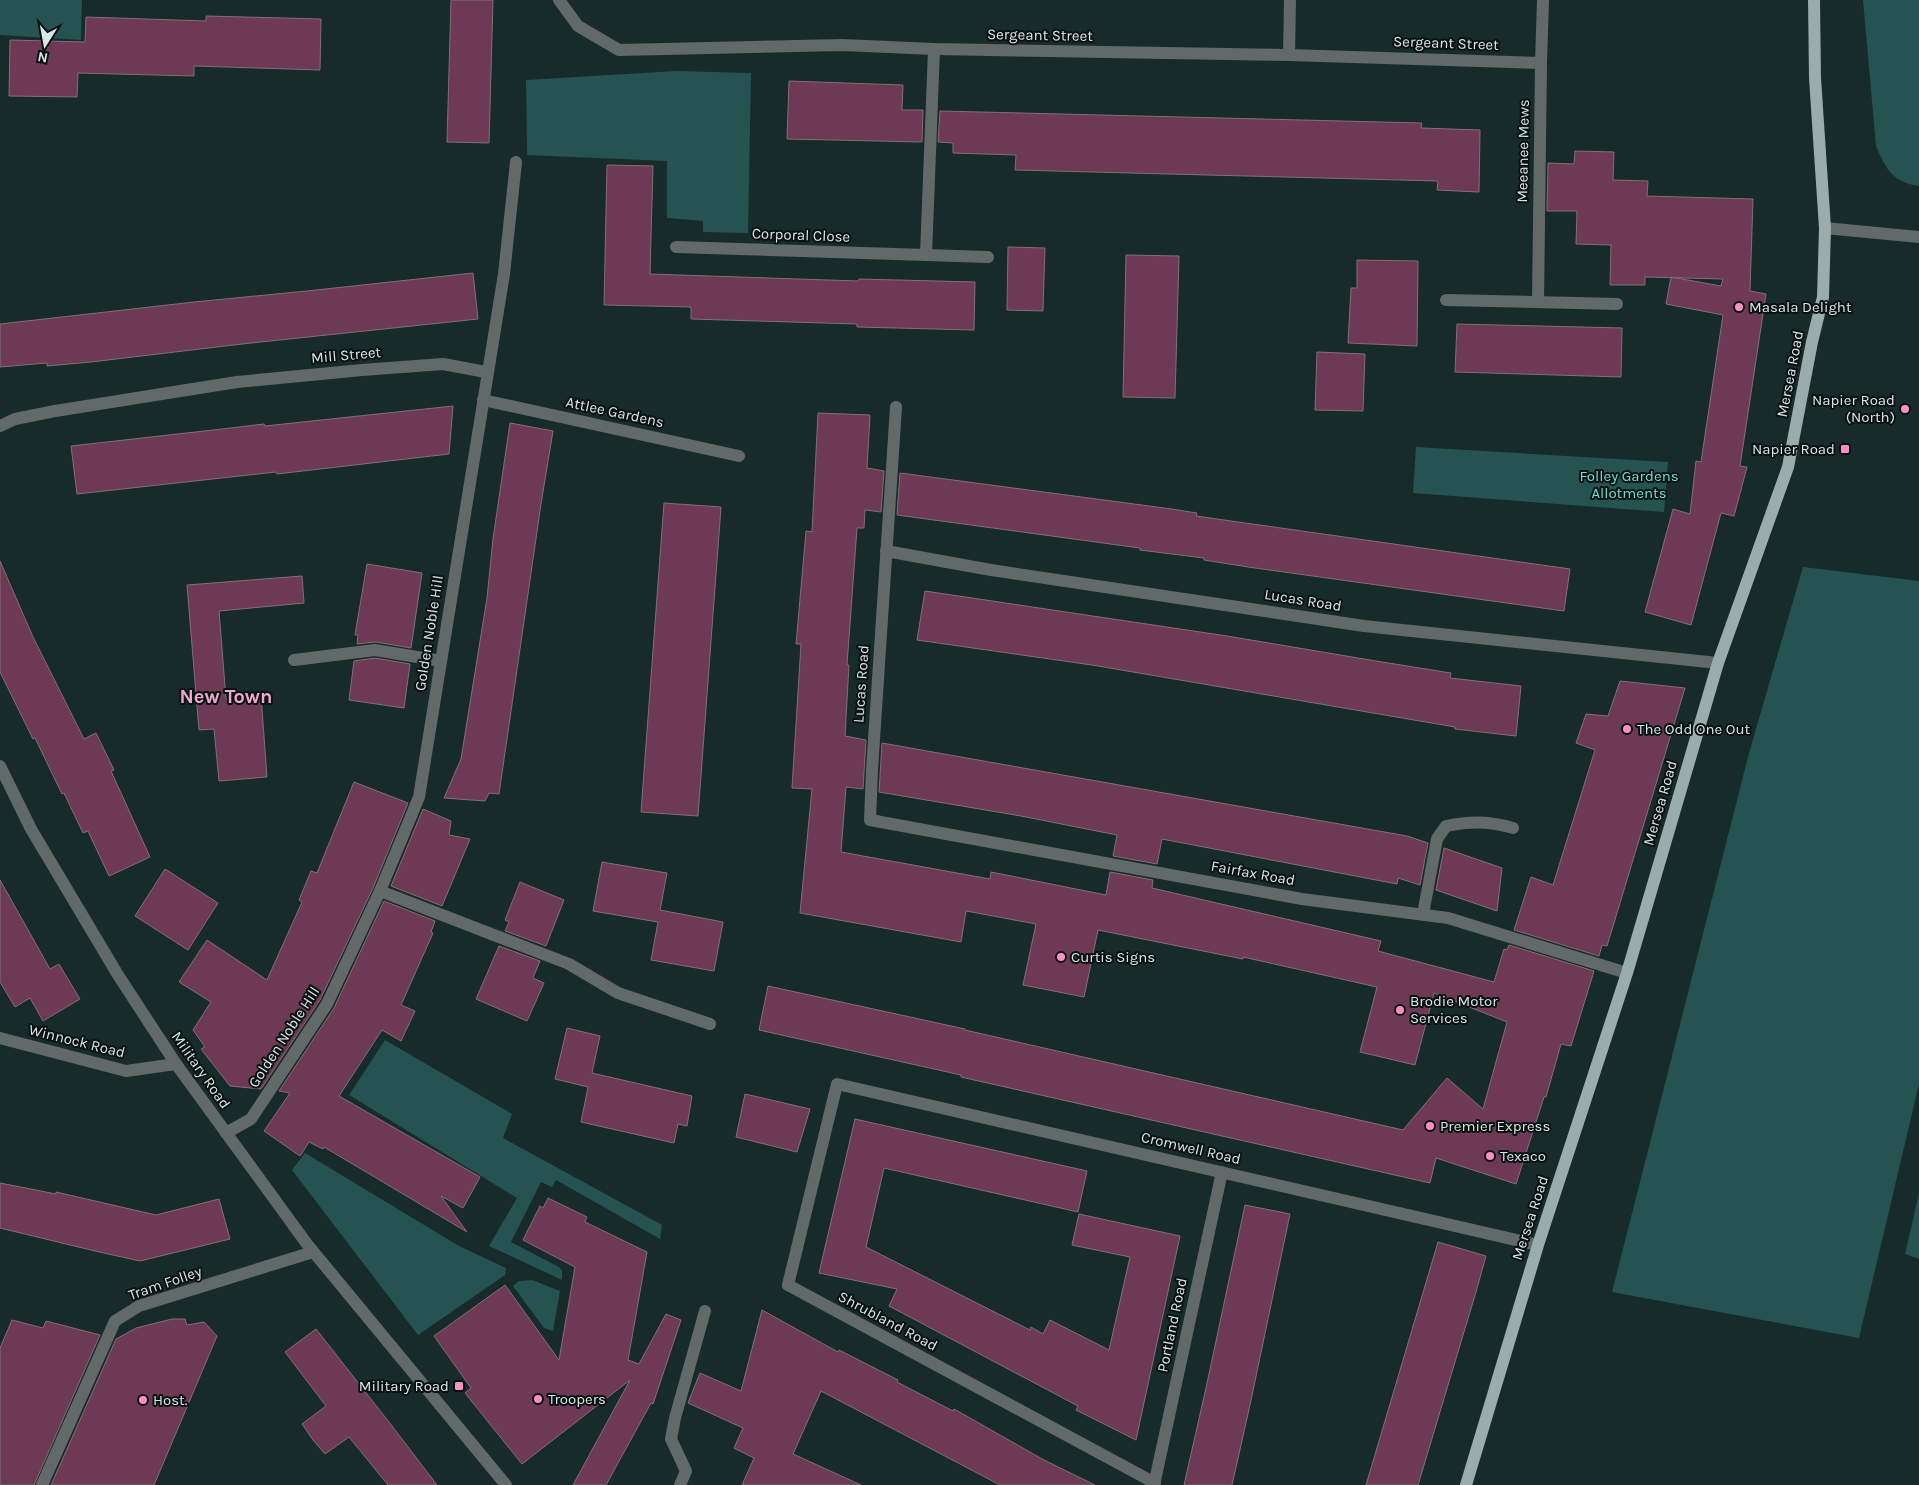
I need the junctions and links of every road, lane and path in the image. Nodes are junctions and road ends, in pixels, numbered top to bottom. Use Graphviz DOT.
graph roads {
  1 [pos="559,0"];
  2 [pos="1290,0"];
  3 [pos="1544,0"];
  4 [pos="1814,0"];
  5 [pos="934,49"];
  6 [pos="1289,54"];
  7 [pos="1541,62"];
  8 [pos="516,162"];
  9 [pos="1825,228"];
  10 [pos="1919,237"];
  11 [pos="676,247"];
  12 [pos="926,255"];
  13 [pos="988,257"];
  14 [pos="1446,300"];
  15 [pos="1538,302"];
  16 [pos="1617,304"];
  17 [pos="486,372"];
  18 [pos="484,400"];
  19 [pos="896,407"];
  20 [pos="0,426"];
  21 [pos="739,456"];
  22 [pos="886,551"];
  23 [pos="294,660"];
  24 [pos="441,661"];
  25 [pos="1718,663"];
  26 [pos="0,766"];
  27 [pos="870,820"];
  28 [pos="1513,828"];
  29 [pos="380,891"];
  30 [pos="1423,914"];
  31 [pos="1627,973"];
  32 [pos="710,1024"];
  33 [pos="0,1038"];
  34 [pos="176,1064"];
  35 [pos="837,1084"];
  36 [pos="226,1133"];
  37 [pos="1222,1172"];
  38 [pos="1538,1244"];
  39 [pos="314,1252"];
  40 [pos="705,1311"];
  41 [pos="1154,1484"];
  42 [pos="42,1485"];
  43 [pos="506,1485"];
  44 [pos="680,1485"];
  45 [pos="1466,1485"];
  1 -- 5 [label="street, Sergeant Street"];
  2 -- 6 [label="street"];
  3 -- 7 [label="street, Meeanee Mews"];
  4 -- 9 [label="main road, Mersea Road"];
  5 -- 6 [label="street, Sergeant Street"];
  5 -- 12 [label="street"];
  6 -- 7 [label="street, Sergeant Street"];
  7 -- 15 [label="street, Meeanee Mews"];
  8 -- 17 [label="street"];
  9 -- 10 [label="street"];
  9 -- 25 [label="main road, Mersea Road"];
  11 -- 12 [label="street, Corporal Close"];
  12 -- 13 [label="street, Corporal Close"];
  14 -- 15 [label="street"];
  15 -- 16 [label="street"];
  17 -- 18 [label="street, Golden Noble Hill"];
  17 -- 20 [label="street, Mill Street"];
  18 -- 21 [label="street, Attlee Gardens"];
  18 -- 24 [label="street, Golden Noble Hill"];
  19 -- 22 [label="street, Lucas Road"];
  22 -- 25 [label="street, Lucas Road"];
  22 -- 27 [label="street, Lucas Road"];
  23 -- 24 [label="street"];
  24 -- 29 [label="street, Golden Noble Hill"];
  25 -- 31 [label="main road, Mersea Road"];
  26 -- 34 [label="street, Military Road"];
  27 -- 30 [label="street, Fairfax Road"];
  28 -- 30 [label="street"];
  29 -- 32 [label="street"];
  29 -- 36 [label="street, Golden Noble Hill"];
  30 -- 31 [label="street, Fairfax Road"];
  31 -- 38 [label="main road, Mersea Road"];
  33 -- 34 [label="street, Winnock Road"];
  34 -- 36 [label="street, Military Road"];
  35 -- 37 [label="street, Cromwell Road"];
  35 -- 41 [label="street, Shrubland Road"];
  36 -- 39 [label="street, Military Road"];
  37 -- 38 [label="street, Cromwell Road"];
  37 -- 41 [label="street, Portland Road"];
  38 -- 45 [label="main road, Mersea Road"];
  39 -- 42 [label="street, Tram Folley"];
  39 -- 43 [label="street, Military Road"];
  40 -- 44 [label="street"];
}
